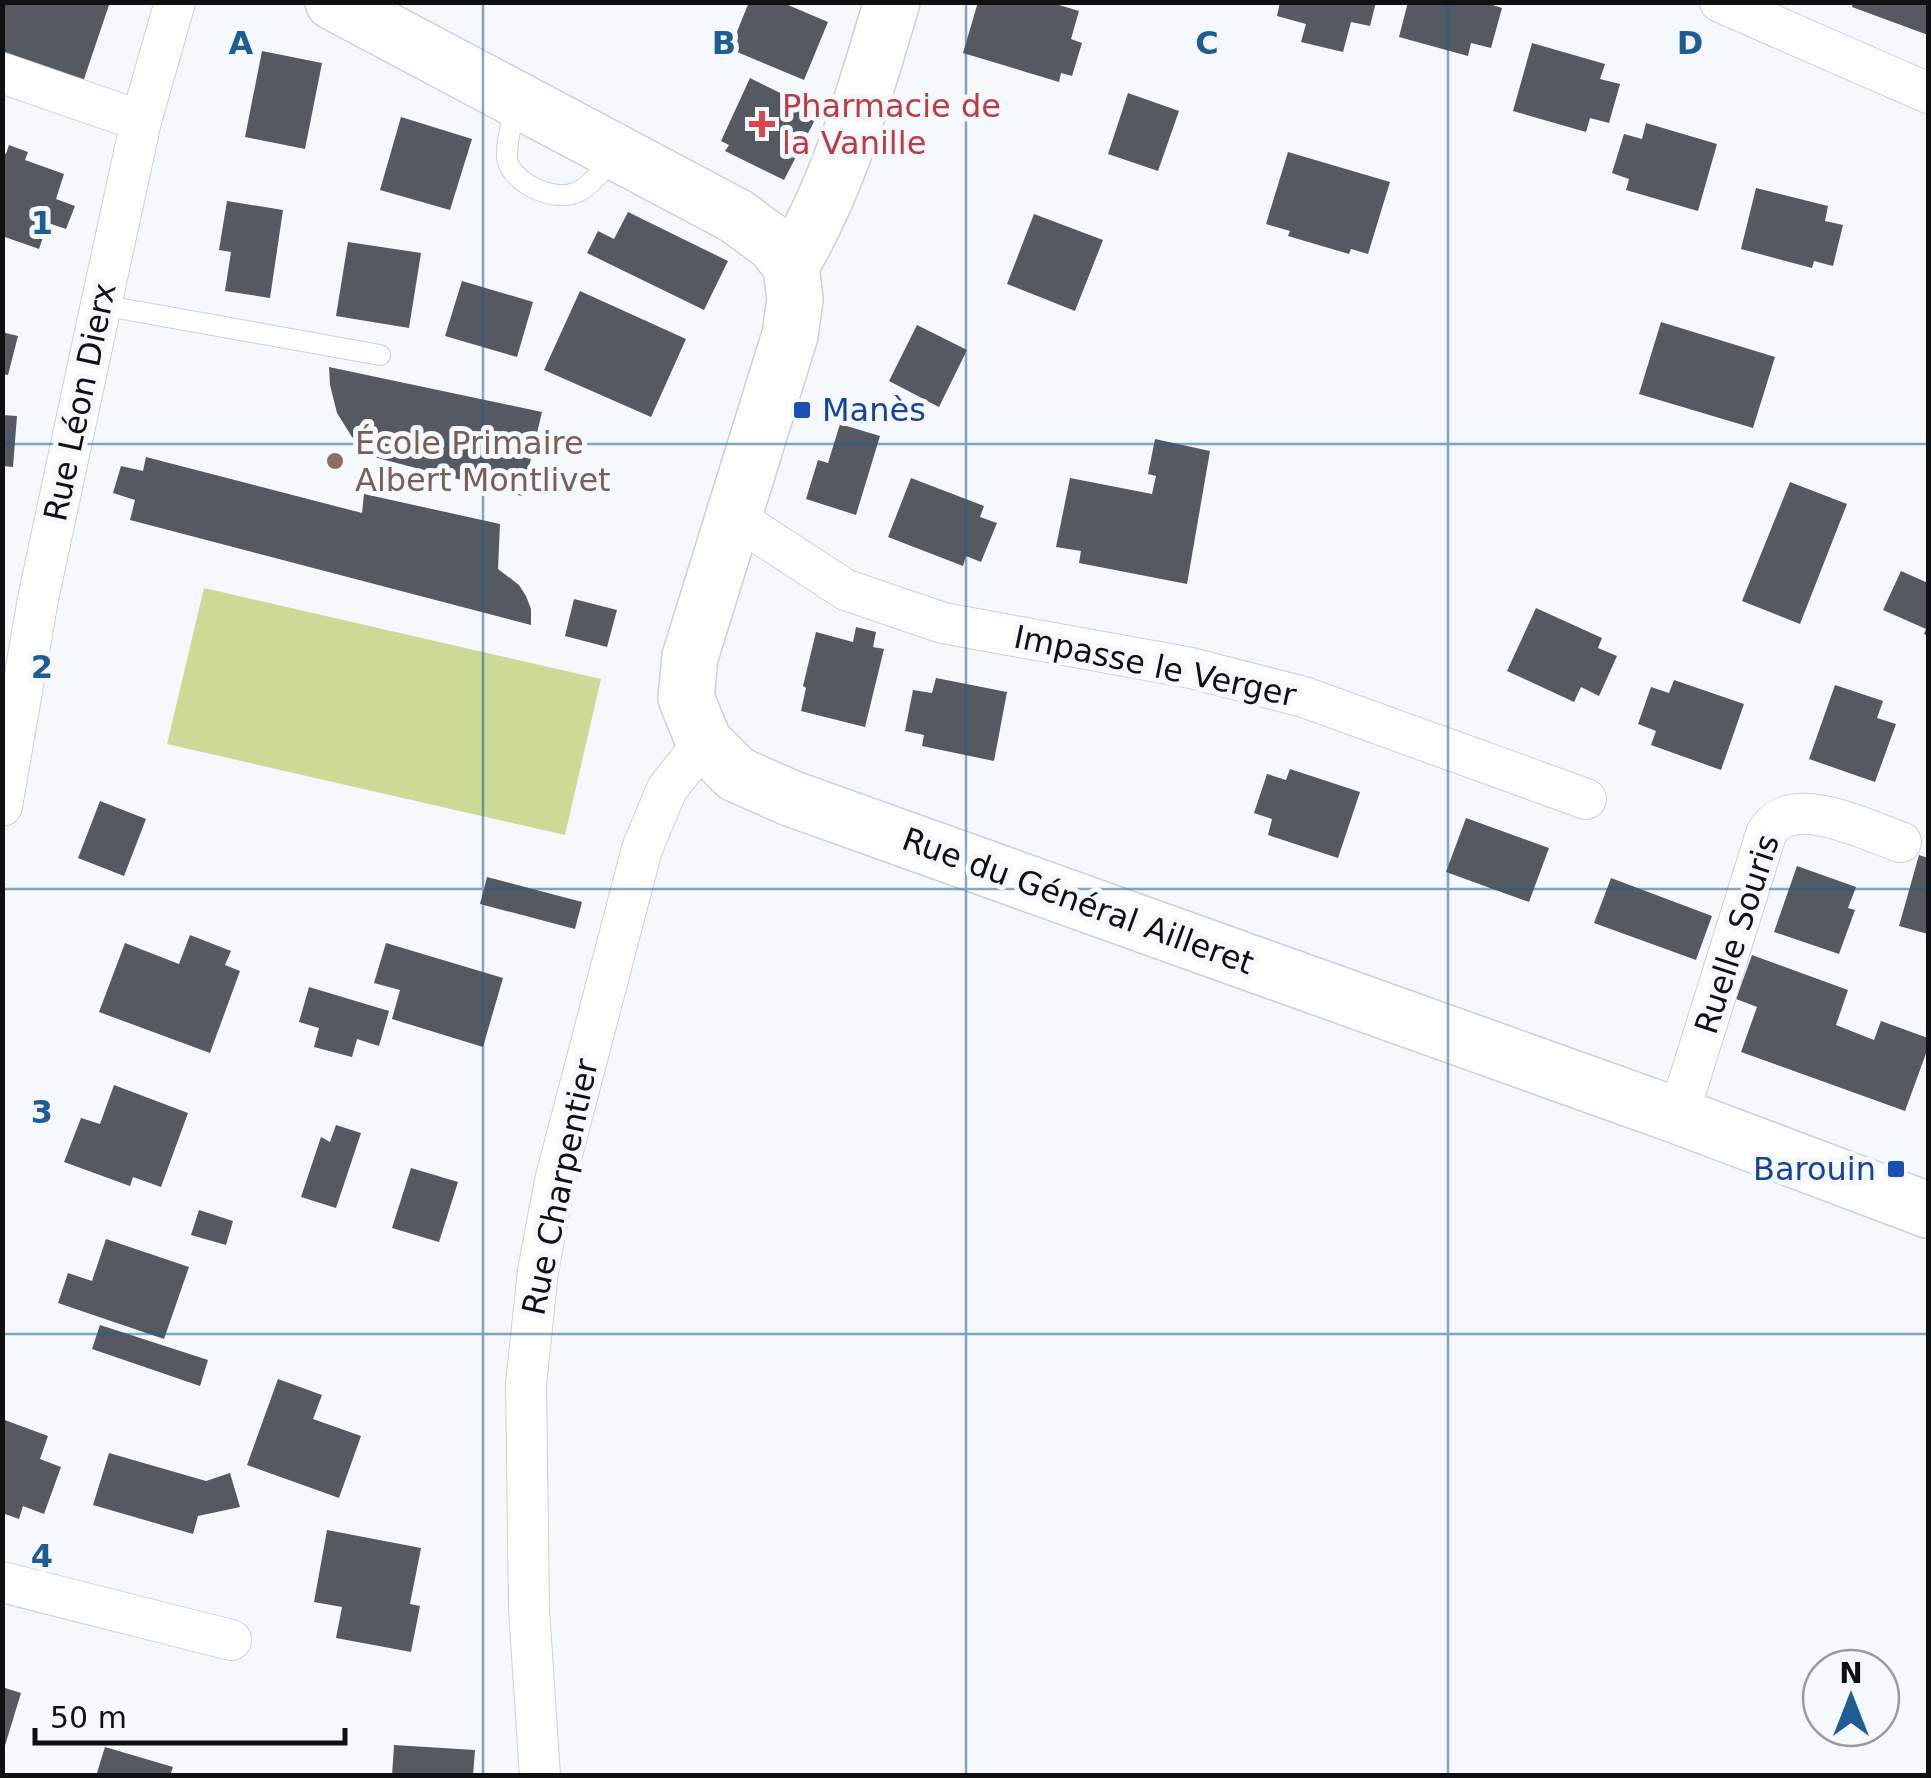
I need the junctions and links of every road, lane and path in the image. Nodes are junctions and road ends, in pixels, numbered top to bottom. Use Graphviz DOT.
graph roads {
  1 [pos="175,2"];
  2 [pos="334,2"];
  3 [pos="892,2"];
  4 [pos="1720,2"];
  5 [pos="1790,16"];
  6 [pos="2,72"];
  7 [pos="1928,93"];
  8 [pos="141,121"];
  9 [pos="791,266"];
  10 [pos="101,305"];
  11 [pos="380,354"];
  12 [pos="734,517"];
  13 [pos="20,593"];
  14 [pos="704,742"];
  15 [pos="1586,799"];
  16 [pos="2,806"];
  17 [pos="1900,842"];
  18 [pos="1678,1116"];
  19 [pos="1928,1210"];
  20 [pos="2,1582"];
  21 [pos="231,1640"];
  22 [pos="540,1776"];
  1 -- 8 [label="street, Rue Léon Dierx"];
  2 -- 9 [label="main road"];
  3 -- 9 [label="main road"];
  4 -- 5 [label="street"];
  5 -- 7 [label="street"];
  6 -- 8 [label="street"];
  8 -- 10 [label="street, Rue Léon Dierx"];
  9 -- 12 [label="main road, Rue du Général Ailleret"];
  10 -- 11 [label="lane"];
  10 -- 13 [label="street, Rue Léon Dierx"];
  12 -- 14 [label="main road, Rue du Général Ailleret"];
  12 -- 15 [label="street, Impasse le Verger"];
  13 -- 16 [label="street, Rue Léon Dierx"];
  14 -- 18 [label="main road, Rue du Général Ailleret"];
  14 -- 22 [label="street, Rue Charpentier"];
  17 -- 18 [label="street, Ruelle Souris"];
  18 -- 19 [label="main road, Rue du Général Ailleret"];
  20 -- 21 [label="street"];
}
